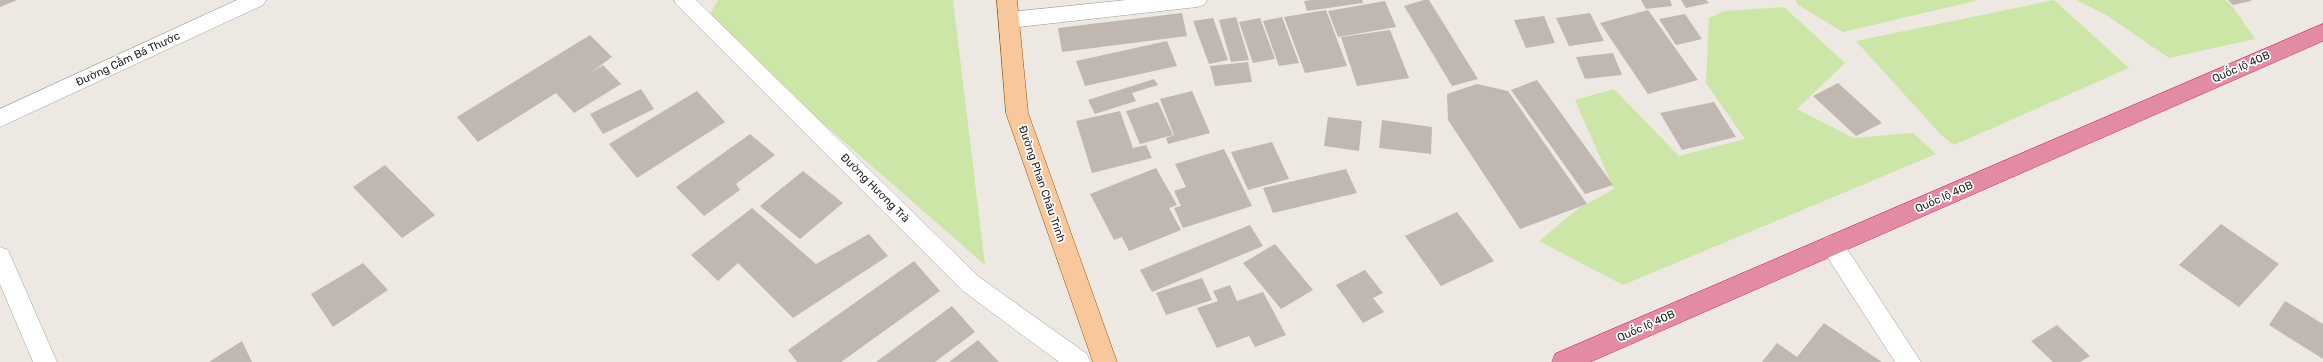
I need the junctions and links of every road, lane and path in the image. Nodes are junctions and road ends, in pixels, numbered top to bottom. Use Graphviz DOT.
graph roads {
  1 [pos="256,0"];
  2 [pos="684,0"];
  3 [pos="1196,0"];
  4 [pos="1008,10"];
  5 [pos="2323,32"];
  6 [pos="0,118"];
  7 [pos="1832,245"];
  8 [pos="0,257"];
  9 [pos="45,362"];
  10 [pos="1078,362"];
  11 [pos="1105,362"];
  12 [pos="1564,362"];
  13 [pos="1909,362"];
  1 -- 6 [label="street, Đường Cầm Bá Thước"];
  2 -- 10 [label="street, Đường Hương Trà"];
  3 -- 4 [label="street"];
  4 -- 11 [label="main road, Đường Phan Châu Trinh"];
  5 -- 7 [label="highway, Quốc lộ 40B"];
  7 -- 12 [label="highway, Quốc lộ 40B"];
  7 -- 13 [label="street"];
  8 -- 9 [label="street"];
}
